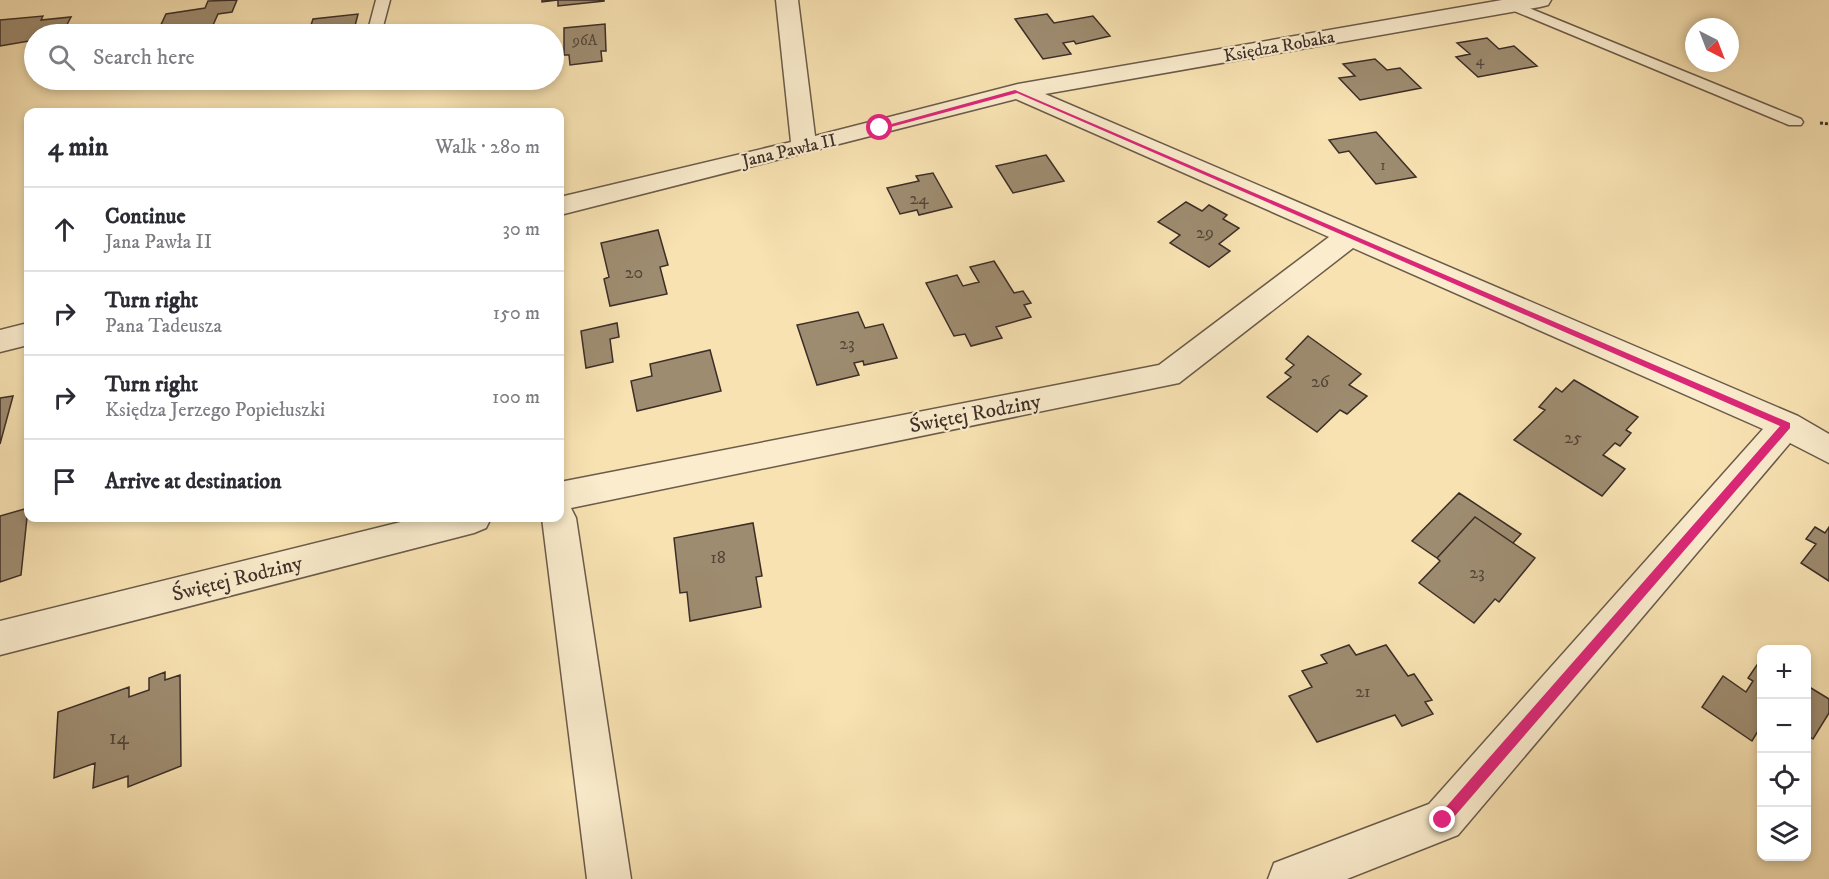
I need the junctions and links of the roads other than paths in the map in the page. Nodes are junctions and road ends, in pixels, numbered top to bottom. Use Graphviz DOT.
graph roads {
  1 [pos="383,0"];
  2 [pos="787,0"];
  3 [pos="1540,0"];
  4 [pos="1512,5"];
  5 [pos="377,24"];
  6 [pos="1018,91"];
  7 [pos="1795,122"];
  8 [pos="804,146"];
  9 [pos="564,205"];
  10 [pos="1347,237"];
  11 [pos="24,335"];
  12 [pos="0,341"];
  13 [pos="1786,425"];
  14 [pos="1829,450"];
  15 [pos="564,495"];
  16 [pos="458,522"];
  17 [pos="559,522"];
  18 [pos="0,638"];
  19 [pos="609,879"];
  20 [pos="1290,879"];
  1 -- 5 [label="lane"];
  2 -- 8 [label="street"];
  3 -- 4 [label="street, Księdza Robaka"];
  4 -- 6 [label="street, Księdza Robaka"];
  4 -- 7 [label="lane"];
  6 -- 8 [label="street, Jana Pawła II"];
  6 -- 10 [label="street"];
  8 -- 9 [label="street, Jana Pawła II"];
  10 -- 13 [label="street"];
  10 -- 15 [label="street, Świętej Rodziny"];
  11 -- 12 [label="street"];
  13 -- 14 [label="street"];
  13 -- 20 [label="street"];
  16 -- 18 [label="street, Świętej Rodziny"];
  17 -- 19 [label="street"];
}
